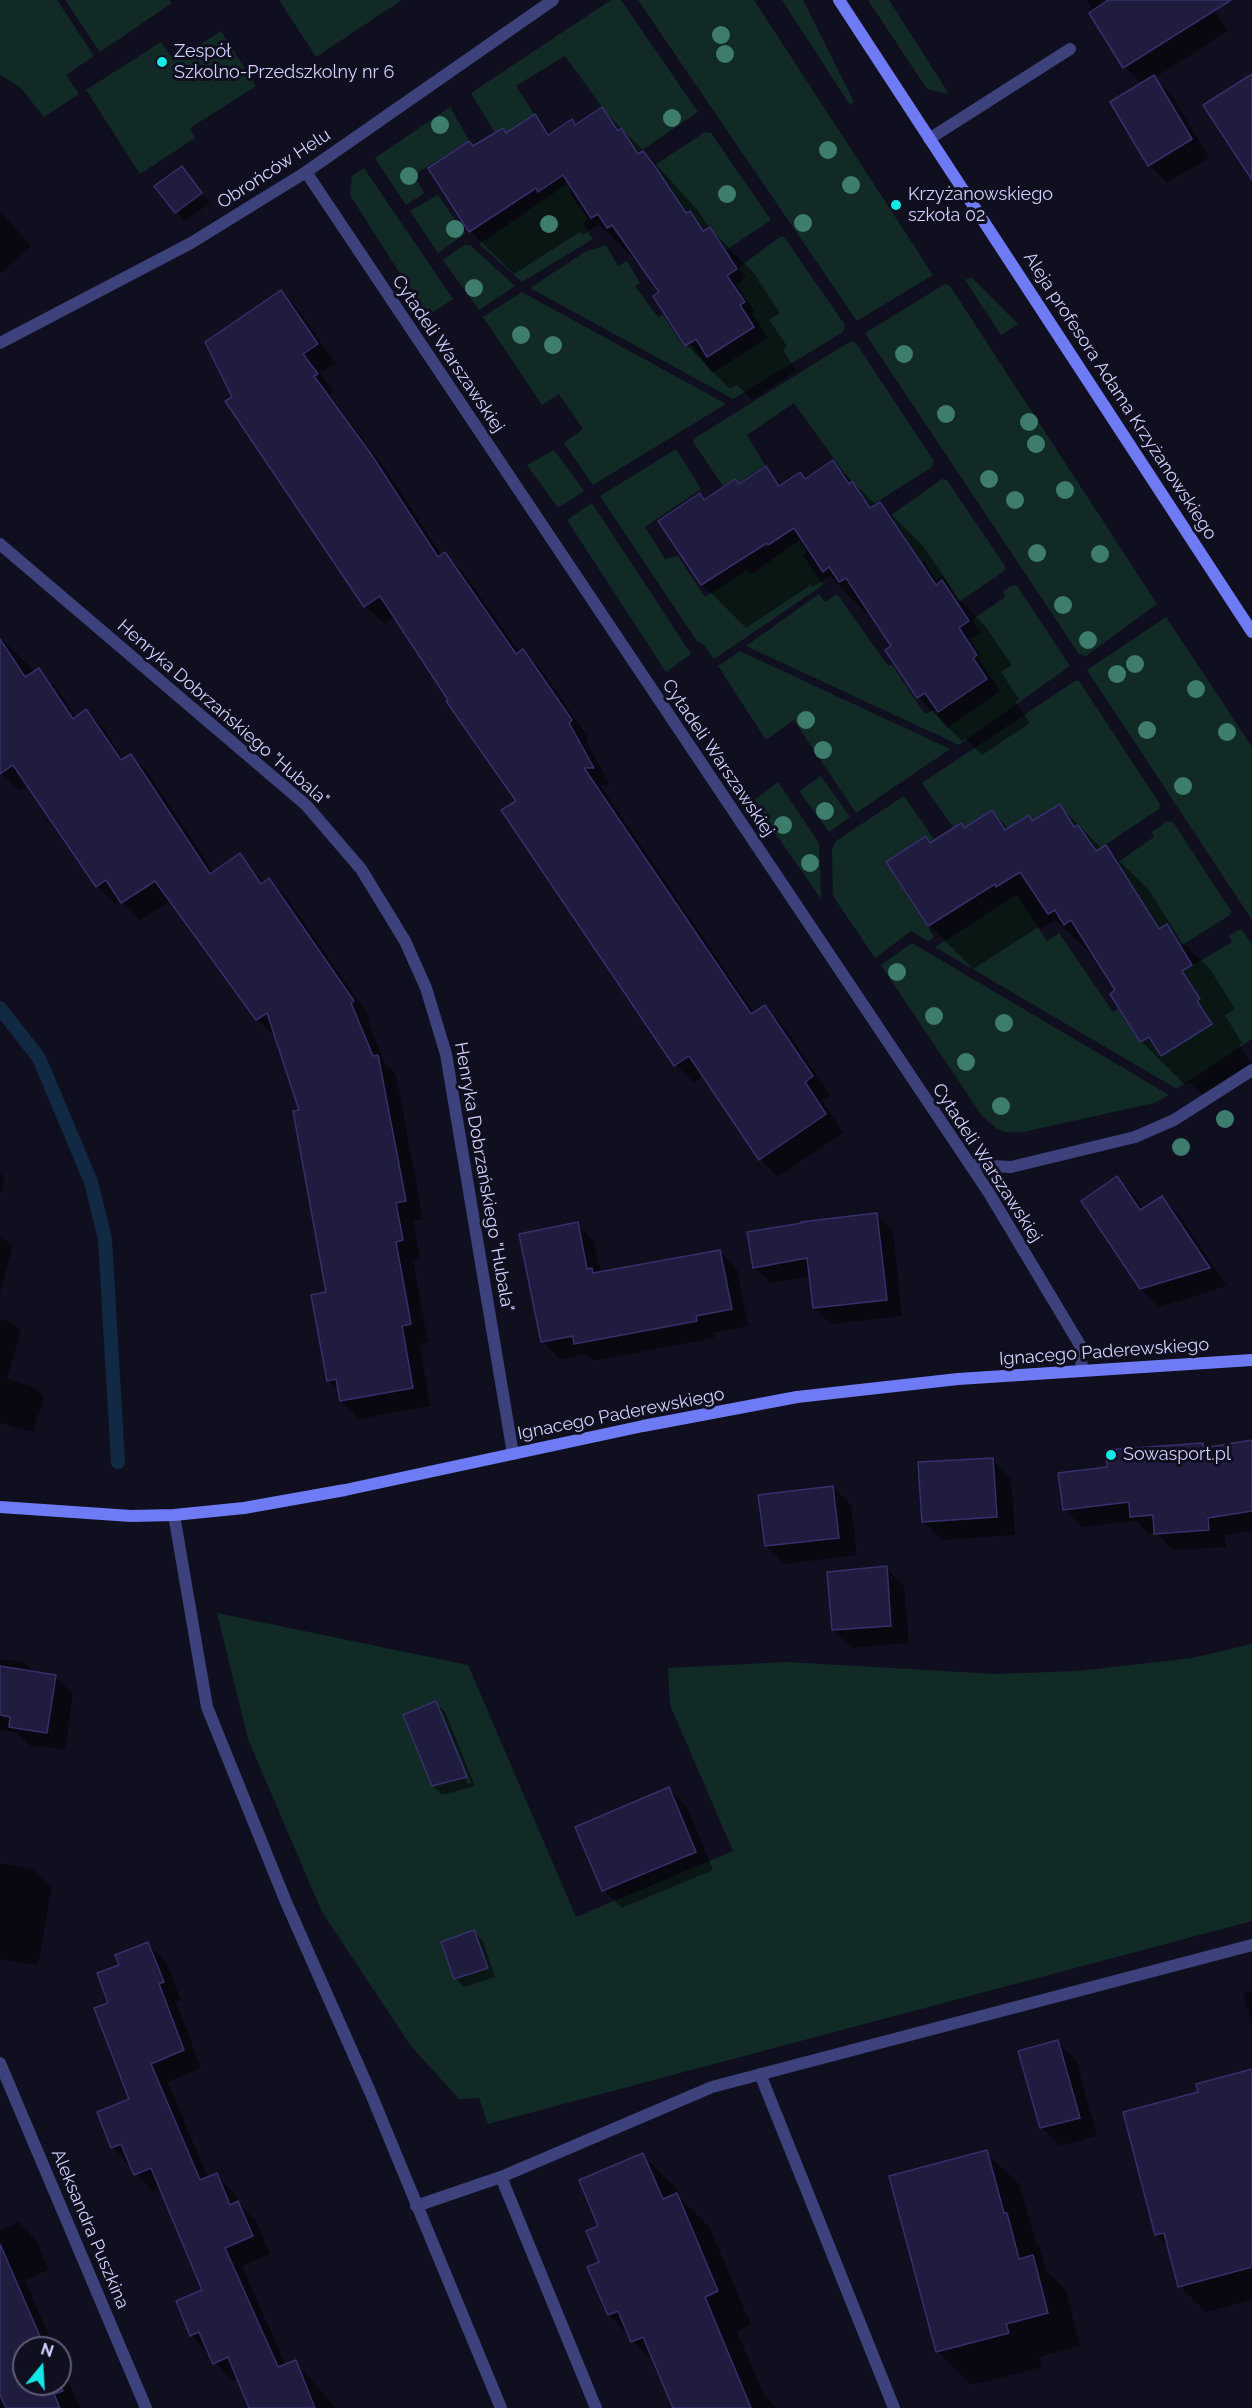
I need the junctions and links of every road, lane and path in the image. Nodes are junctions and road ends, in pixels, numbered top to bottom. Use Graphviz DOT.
graph roads {
  1 [pos="553,0"];
  2 [pos="839,0"];
  3 [pos="1070,49"];
  4 [pos="928,139"];
  5 [pos="306,172"];
  6 [pos="0,343"];
  7 [pos="0,544"];
  8 [pos="1252,632"];
  9 [pos="1252,1070"];
  10 [pos="970,1165"];
  11 [pos="1252,1360"];
  12 [pos="1082,1371"];
  13 [pos="513,1454"];
  14 [pos="0,1507"];
  15 [pos="174,1515"];
  16 [pos="1252,1944"];
  17 [pos="0,2063"];
  18 [pos="760,2074"];
  19 [pos="501,2177"];
  20 [pos="416,2206"];
  21 [pos="146,2408"];
  22 [pos="501,2408"];
  23 [pos="596,2408"];
  24 [pos="894,2408"];
  1 -- 5 [label="street, Obrońców Helu"];
  2 -- 4 [label="street, Aleja profesora Adama Krzyżanowskiego"];
  3 -- 4 [label="street"];
  4 -- 8 [label="street, Aleja profesora Adama Krzyżanowskiego"];
  5 -- 6 [label="street, Obrońców Helu"];
  5 -- 10 [label="street, Cytadeli Warszawskiej"];
  7 -- 13 [label="street, Henryka Dobrzańskiego \"Hubala\""];
  9 -- 10 [label="street"];
  10 -- 12 [label="street, Cytadeli Warszawskiej"];
  11 -- 12 [label="street, Ignacego Paderewskiego"];
  12 -- 13 [label="street, Ignacego Paderewskiego"];
  13 -- 15 [label="street, Ignacego Paderewskiego"];
  14 -- 15 [label="street, Ignacego Paderewskiego"];
  15 -- 20 [label="street"];
  16 -- 18 [label="street"];
  17 -- 21 [label="street, Aleksandra Puszkina"];
  18 -- 19 [label="street"];
  18 -- 24 [label="street"];
  19 -- 20 [label="street"];
  19 -- 23 [label="street"];
  20 -- 22 [label="street"];
}
